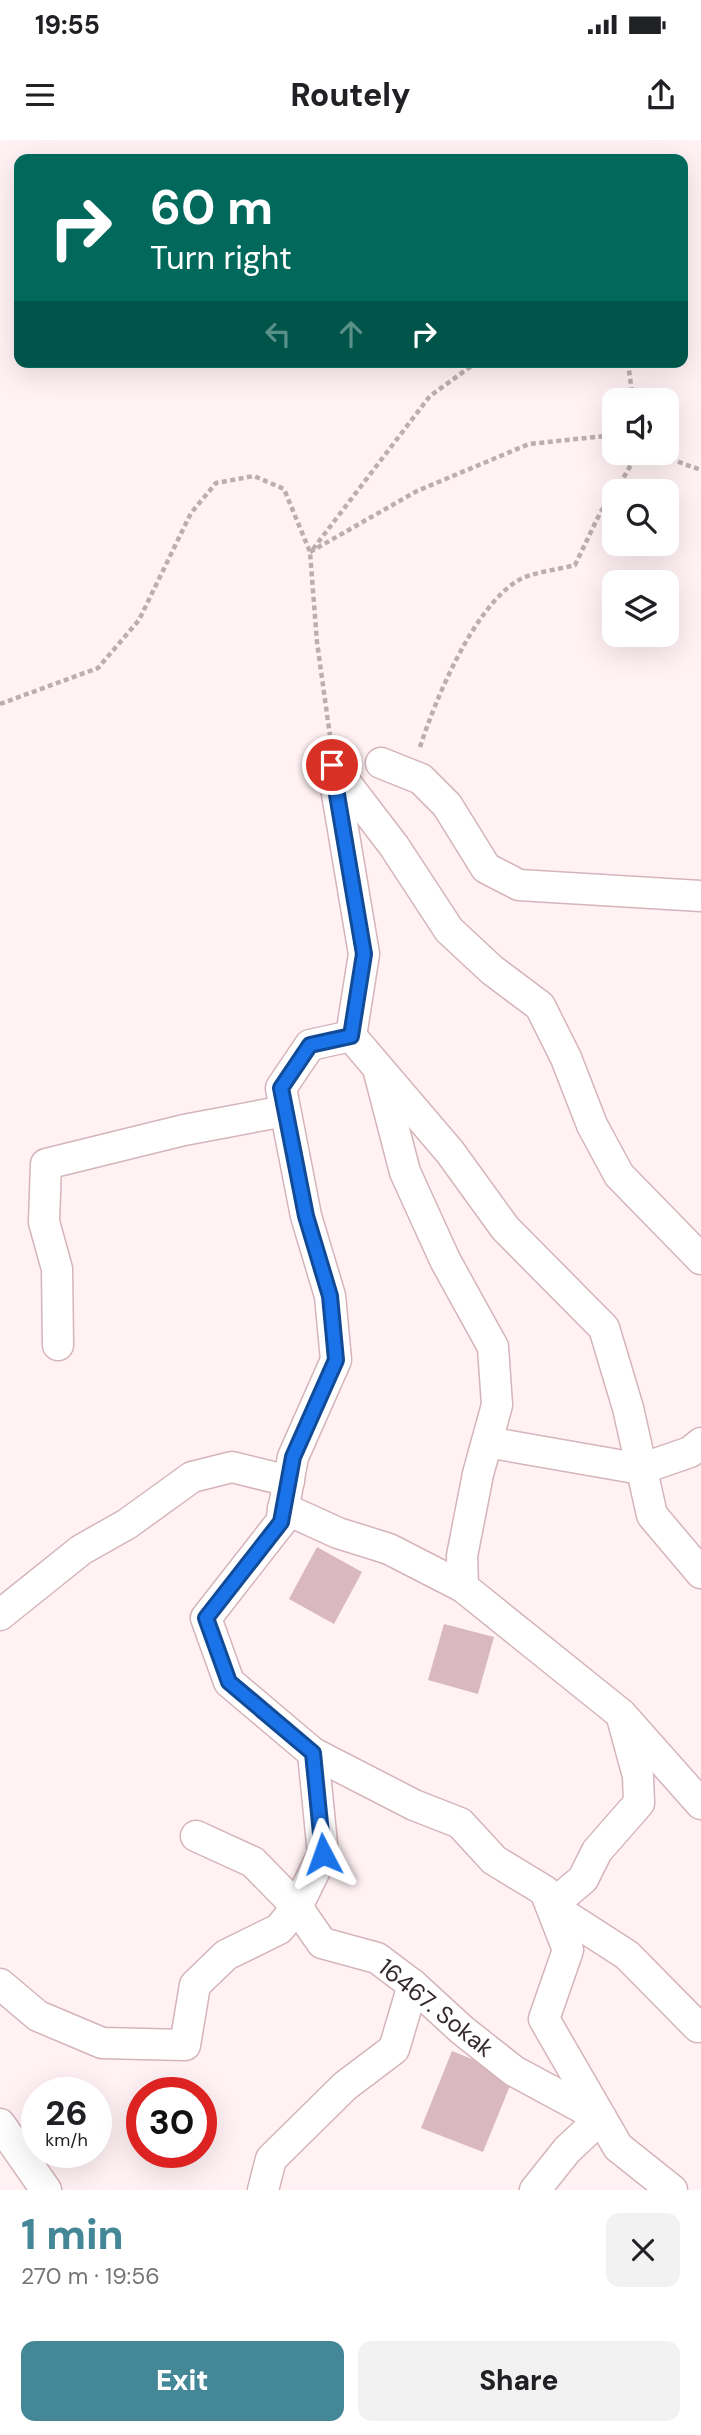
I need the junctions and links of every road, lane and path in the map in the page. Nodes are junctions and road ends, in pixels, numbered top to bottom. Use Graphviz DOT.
graph roads {
  1 [pos="469,368"];
  2 [pos="629,368"];
  3 [pos="632,388"];
  4 [pos="602,436"];
  5 [pos="679,462"];
  6 [pos="701,470"];
  7 [pos="602,510"];
  8 [pos="310,552"];
  9 [pos="0,704"];
  10 [pos="329,730"];
  11 [pos="336,750"];
  12 [pos="382,764"];
  13 [pos="701,896"];
  14 [pos="351,1036"];
  15 [pos="376,1061"];
  16 [pos="285,1111"];
  17 [pos="701,1259"];
  18 [pos="58,1345"];
  19 [pos="487,1442"];
  20 [pos="701,1443"];
  21 [pos="641,1469"];
  22 [pos="286,1494"];
  23 [pos="701,1573"];
  24 [pos="463,1587"];
  25 [pos="0,1615"];
  26 [pos="621,1714"];
  27 [pos="313,1753"];
  28 [pos="701,1804"];
  29 [pos="196,1836"];
  30 [pos="551,1906"];
  31 [pos="297,1907"];
  32 [pos="0,1984"];
  33 [pos="413,1985"];
  34 [pos="698,2027"];
  35 [pos="601,2118"];
  36 [pos="0,2124"];
  37 [pos="260,2187"];
  38 [pos="46,2190"];
  39 [pos="535,2190"];
  40 [pos="672,2190"];
  1 -- 8 [label="path"];
  2 -- 3 [label="path"];
  4 -- 8 [label="path"];
  5 -- 6 [label="path"];
  7 -- 12 [label="path"];
  8 -- 9 [label="path"];
  8 -- 10 [label="path"];
  10 -- 11 [label="path"];
  10 -- 11 [label="path"];
  11 -- 14 [label="street"];
  11 -- 17 [label="street"];
  12 -- 13 [label="street"];
  14 -- 15 [label="street"];
  14 -- 16 [label="street"];
  15 -- 19 [label="street"];
  15 -- 21 [label="street"];
  16 -- 18 [label="street"];
  16 -- 22 [label="street"];
  19 -- 21 [label="street"];
  19 -- 24 [label="street"];
  20 -- 21 [label="street"];
  21 -- 23 [label="street"];
  22 -- 24 [label="street"];
  22 -- 25 [label="street"];
  22 -- 27 [label="street"];
  24 -- 26 [label="street"];
  26 -- 28 [label="street"];
  26 -- 30 [label="street"];
  27 -- 30 [label="street"];
  27 -- 31 [label="street"];
  29 -- 31 [label="street, 16467. Sokak"];
  30 -- 34 [label="street"];
  30 -- 35 [label="street"];
  31 -- 32 [label="street"];
  31 -- 33 [label="street, 16467. Sokak"];
  33 -- 35 [label="street, 16467. Sokak"];
  33 -- 37 [label="street"];
  35 -- 39 [label="street"];
  35 -- 40 [label="street"];
  36 -- 38 [label="street"];
}
